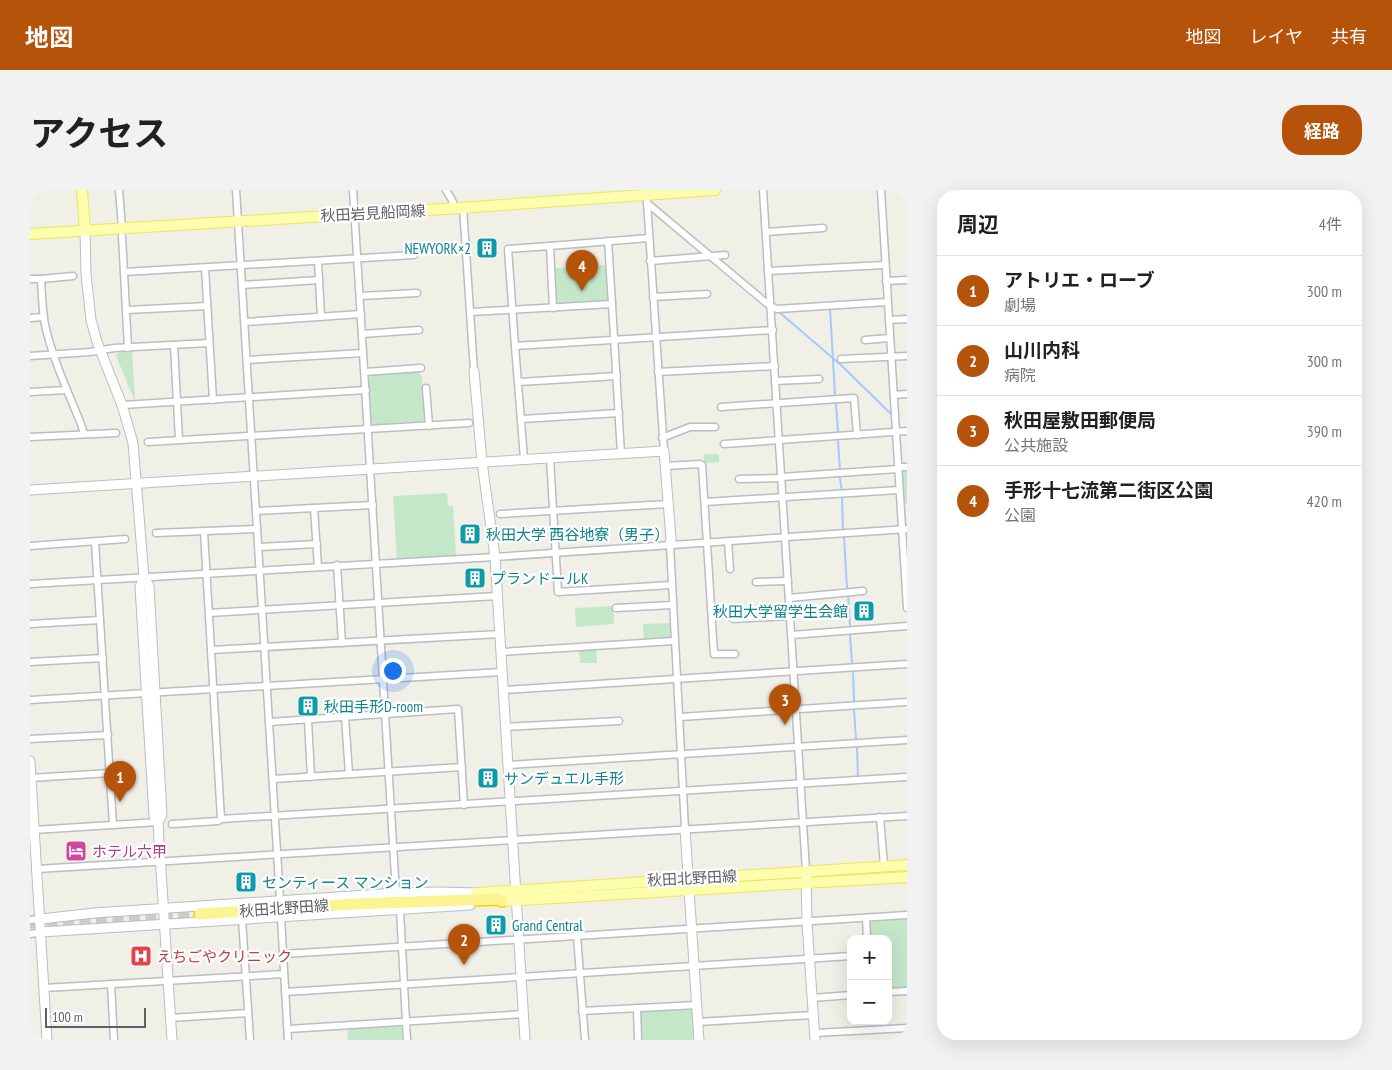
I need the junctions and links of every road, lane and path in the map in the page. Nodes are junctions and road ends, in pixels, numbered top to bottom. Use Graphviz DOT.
graph roads {
  1 [pos="82,190"];
  2 [pos="119,190"];
  3 [pos="236,190"];
  4 [pos="353,190"];
  5 [pos="446,190"];
  6 [pos="715,190"];
  7 [pos="763,190"];
  8 [pos="880,190"];
  9 [pos="626,193"];
  10 [pos="646,199"];
  11 [pos="459,208"];
  12 [pos="354,214"];
  13 [pos="238,220"];
  14 [pos="822,228"];
  15 [pos="85,230"];
  16 [pos="122,232"];
  17 [pos="766,232"];
  18 [pos="30,234"];
  19 [pos="649,238"];
  20 [pos="608,241"];
  21 [pos="550,246"];
  22 [pos="414,255"];
  23 [pos="725,255"];
  24 [pos="712,257"];
  25 [pos="358,259"];
  26 [pos="318,261"];
  27 [pos="650,261"];
  28 [pos="885,265"];
  29 [pos="241,266"];
  30 [pos="205,268"];
  31 [pos="768,271"];
  32 [pos="124,272"];
  33 [pos="73,276"];
  34 [pos="30,279"];
  35 [pos="41,279"];
  36 [pos="319,280"];
  37 [pos="907,280"];
  38 [pos="886,281"];
  39 [pos="242,284"];
  40 [pos="417,293"];
  41 [pos="707,294"];
  42 [pos="360,296"];
  43 [pos="653,297"];
  44 [pos="887,302"];
  45 [pos="612,304"];
  46 [pos="207,306"];
  47 [pos="770,306"];
  48 [pos="553,308"];
  49 [pos="126,310"];
  50 [pos="512,310"];
  51 [pos="470,312"];
  52 [pos="361,314"];
  53 [pos="44,317"];
  54 [pos="321,317"];
  55 [pos="30,318"];
  56 [pos="907,319"];
  57 [pos="888,320"];
  58 [pos="245,322"];
  59 [pos="419,330"];
  60 [pos="773,330"];
  61 [pos="362,334"];
  62 [pos="656,337"];
  63 [pos="890,338"];
  64 [pos="614,340"];
  65 [pos="865,340"];
  66 [pos="209,343"];
  67 [pos="174,345"];
  68 [pos="515,346"];
  69 [pos="128,348"];
  70 [pos="100,350"];
  71 [pos="363,353"];
  72 [pos="53,354"];
  73 [pos="30,356"];
  74 [pos="907,356"];
  75 [pos="891,357"];
  76 [pos="841,359"];
  77 [pos="247,360"];
  78 [pos="774,366"];
  79 [pos="421,368"];
  80 [pos="474,371"];
  81 [pos="365,372"];
  82 [pos="658,372"];
  83 [pos="617,376"];
  84 [pos="819,379"];
  85 [pos="775,381"];
  86 [pos="518,382"];
  87 [pos="426,388"];
  88 [pos="67,390"];
  89 [pos="366,390"];
  90 [pos="30,392"];
  91 [pos="907,394"];
  92 [pos="894,395"];
  93 [pos="250,398"];
  94 [pos="213,400"];
  95 [pos="177,402"];
  96 [pos="776,402"];
  97 [pos="122,405"];
  98 [pos="721,406"];
  99 [pos="619,413"];
  100 [pos="522,419"];
  101 [pos="469,423"];
  102 [pos="429,426"];
  103 [pos="716,427"];
  104 [pos="368,429"];
  105 [pos="907,431"];
  106 [pos="896,432"];
  107 [pos="116,433"];
  108 [pos="84,434"];
  109 [pos="857,435"];
  110 [pos="252,436"];
  111 [pos="30,437"];
  112 [pos="662,438"];
  113 [pos="179,440"];
  114 [pos="779,440"];
  115 [pos="148,442"];
  116 [pos="724,444"];
  117 [pos="664,451"];
  118 [pos="621,454"];
  119 [pos="550,458"];
  120 [pos="524,459"];
  121 [pos="482,462"];
  122 [pos="666,466"];
  123 [pos="907,467"];
  124 [pos="898,468"];
  125 [pos="370,469"];
  126 [pos="254,476"];
  127 [pos="781,477"];
  128 [pos="739,479"];
  129 [pos="137,484"];
  130 [pos="30,490"];
  131 [pos="899,490"];
  132 [pos="783,498"];
  133 [pos="705,502"];
  134 [pos="373,504"];
  135 [pos="668,504"];
  136 [pos="904,507"];
  137 [pos="314,508"];
  138 [pos="554,510"];
  139 [pos="256,511"];
  140 [pos="500,514"];
  141 [pos="257,529"];
  142 [pos="904,529"];
  143 [pos="204,532"];
  144 [pos="156,534"];
  145 [pos="785,538"];
  146 [pos="126,539"];
  147 [pos="95,542"];
  148 [pos="728,542"];
  149 [pos="707,543"];
  150 [pos="317,544"];
  151 [pos="670,545"];
  152 [pos="30,546"];
  153 [pos="259,547"];
  154 [pos="556,552"];
  155 [pos="495,557"];
  156 [pos="377,563"];
  157 [pos="337,566"];
  158 [pos="318,567"];
  159 [pos="730,569"];
  160 [pos="906,569"];
  161 [pos="260,570"];
  162 [pos="206,573"];
  163 [pos="144,577"];
  164 [pos="98,580"];
  165 [pos="788,581"];
  166 [pos="756,582"];
  167 [pos="30,584"];
  168 [pos="671,585"];
  169 [pos="906,589"];
  170 [pos="863,591"];
  171 [pos="498,596"];
  172 [pos="789,598"];
  173 [pos="379,604"];
  174 [pos="672,605"];
  175 [pos="340,606"];
  176 [pos="616,608"];
  177 [pos="907,608"];
  178 [pos="262,611"];
  179 [pos="209,614"];
  180 [pos="790,616"];
  181 [pos="733,619"];
  182 [pos="100,620"];
  183 [pos="30,624"];
  184 [pos="907,626"];
  185 [pos="500,634"];
  186 [pos="792,635"];
  187 [pos="381,641"];
  188 [pos="674,641"];
  189 [pos="342,643"];
  190 [pos="264,648"];
  191 [pos="211,650"];
  192 [pos="501,652"];
  193 [pos="735,654"];
  194 [pos="102,658"];
  195 [pos="30,662"];
  196 [pos="907,664"];
  197 [pos="502,672"];
  198 [pos="794,672"];
  199 [pos="384,679"];
  200 [pos="677,679"];
  201 [pos="266,685"];
  202 [pos="213,689"];
  203 [pos="503,690"];
  204 [pos="151,693"];
  205 [pos="105,695"];
  206 [pos="30,700"];
  207 [pos="907,702"];
  208 [pos="796,711"];
  209 [pos="385,714"];
  210 [pos="345,717"];
  211 [pos="680,717"];
  212 [pos="308,720"];
  213 [pos="620,721"];
  214 [pos="269,722"];
  215 [pos="505,728"];
  216 [pos="108,735"];
  217 [pos="30,739"];
  218 [pos="907,740"];
  219 [pos="799,748"];
  220 [pos="682,755"];
  221 [pos="30,761"];
  222 [pos="508,765"];
  223 [pos="462,767"];
  224 [pos="110,772"];
  225 [pos="388,772"];
  226 [pos="349,774"];
  227 [pos="311,776"];
  228 [pos="907,777"];
  229 [pos="30,778"];
  230 [pos="272,779"];
  231 [pos="800,784"];
  232 [pos="683,792"];
  233 [pos="510,802"];
  234 [pos="464,805"];
  235 [pos="391,809"];
  236 [pos="274,816"];
  237 [pos="907,816"];
  238 [pos="880,817"];
  239 [pos="221,819"];
  240 [pos="802,821"];
  241 [pos="158,822"];
  242 [pos="172,824"];
  243 [pos="112,825"];
  244 [pos="685,829"];
  245 [pos="34,830"];
  246 [pos="513,841"];
  247 [pos="393,847"];
  248 [pos="277,855"];
  249 [pos="160,862"];
  250 [pos="907,865"];
  251 [pos="884,866"];
  252 [pos="37,870"];
  253 [pos="806,871"];
  254 [pos="907,876"];
  255 [pos="688,878"];
  256 [pos="806,882"];
  257 [pos="689,890"];
  258 [pos="477,892"];
  259 [pos="396,893"];
  260 [pos="516,896"];
  261 [pos="280,900"];
  262 [pos="427,901"];
  263 [pos="502,901"];
  264 [pos="164,908"];
  265 [pos="400,910"];
  266 [pos="200,914"];
  267 [pos="907,915"];
  268 [pos="281,918"];
  269 [pos="866,918"];
  270 [pos="41,919"];
  271 [pos="30,920"];
  272 [pos="242,920"];
  273 [pos="807,922"];
  274 [pos="164,923"];
  275 [pos="692,930"];
  276 [pos="41,932"];
  277 [pos="30,934"];
  278 [pos="867,935"];
  279 [pos="577,936"];
  280 [pos="519,940"];
  281 [pos="402,947"];
  282 [pos="283,954"];
  283 [pos="847,956"];
  284 [pos="810,959"];
  285 [pos="694,966"];
  286 [pos="580,973"];
  287 [pos="284,974"];
  288 [pos="246,976"];
  289 [pos="522,976"];
  290 [pos="168,980"];
  291 [pos="111,984"];
  292 [pos="404,985"];
  293 [pos="44,988"];
  294 [pos="907,991"];
  295 [pos="285,992"];
  296 [pos="892,992"];
  297 [pos="847,995"];
  298 [pos="812,998"];
  299 [pos="697,1005"];
  300 [pos="637,1008"];
  301 [pos="582,1011"];
  302 [pos="248,1013"];
  303 [pos="524,1014"];
  304 [pos="813,1014"];
  305 [pos="171,1018"];
  306 [pos="406,1021"];
  307 [pos="698,1022"];
  308 [pos="907,1028"];
  309 [pos="288,1029"];
  310 [pos="815,1037"];
  311 [pos="47,1040"];
  312 [pos="114,1040"];
  313 [pos="172,1040"];
  314 [pos="250,1040"];
  315 [pos="288,1040"];
  316 [pos="408,1040"];
  317 [pos="525,1040"];
  318 [pos="585,1040"];
  319 [pos="638,1040"];
  320 [pos="699,1040"];
  1 -- 15 [label="main road"];
  2 -- 16 [label="street"];
  3 -- 13 [label="street"];
  4 -- 12 [label="street"];
  5 -- 11 [label="street"];
  6 -- 10 [label="main road, 秋田岩見船岡線"];
  7 -- 17 [label="street"];
  8 -- 28 [label="street"];
  9 -- 10 [label="main road, 秋田岩見船岡線"];
  9 -- 11 [label="main road, 秋田岩見船岡線"];
  10 -- 19 [label="street"];
  10 -- 24 [label="street"];
  11 -- 12 [label="main road, 秋田岩見船岡線"];
  11 -- 51 [label="street"];
  12 -- 13 [label="main road, 秋田岩見船岡線"];
  12 -- 25 [label="street"];
  13 -- 16 [label="main road, 秋田岩見船岡線"];
  13 -- 29 [label="street"];
  14 -- 17 [label="street"];
  15 -- 16 [label="main road, 秋田岩見船岡線"];
  15 -- 18 [label="main road, 秋田岩見船岡線"];
  15 -- 70 [label="street"];
  16 -- 32 [label="street"];
  17 -- 31 [label="street"];
  19 -- 20 [label="street"];
  19 -- 27 [label="street"];
  20 -- 21 [label="street"];
  20 -- 45 [label="street"];
  21 -- 48 [label="street"];
  21 -- 50 [label="street"];
  22 -- 25 [label="street"];
  23 -- 24 [label="street"];
  24 -- 27 [label="street"];
  24 -- 47 [label="street"];
  25 -- 26 [label="street"];
  25 -- 42 [label="street"];
  26 -- 29 [label="street"];
  26 -- 36 [label="street"];
  27 -- 43 [label="street"];
  28 -- 31 [label="street"];
  28 -- 38 [label="street"];
  29 -- 30 [label="street"];
  29 -- 39 [label="street"];
  30 -- 32 [label="street"];
  30 -- 46 [label="street"];
  31 -- 47 [label="street"];
  32 -- 49 [label="street"];
  33 -- 35 [label="street"];
  34 -- 35 [label="street"];
  35 -- 53 [label="street"];
  36 -- 39 [label="street"];
  36 -- 54 [label="street"];
  37 -- 38 [label="street"];
  38 -- 44 [label="street"];
  39 -- 58 [label="street"];
  40 -- 42 [label="street"];
  41 -- 43 [label="street"];
  42 -- 52 [label="street"];
  43 -- 62 [label="street"];
  44 -- 47 [label="street"];
  44 -- 57 [label="street"];
  45 -- 48 [label="street"];
  45 -- 64 [label="street"];
  46 -- 49 [label="street"];
  46 -- 66 [label="street"];
  47 -- 60 [label="street"];
  48 -- 50 [label="street"];
  49 -- 69 [label="street"];
  50 -- 51 [label="street"];
  50 -- 68 [label="street"];
  51 -- 80 [label="street"];
  52 -- 54 [label="street"];
  52 -- 61 [label="street"];
  53 -- 55 [label="street"];
  53 -- 72 [label="street"];
  54 -- 58 [label="street"];
  56 -- 57 [label="street"];
  57 -- 63 [label="street"];
  58 -- 77 [label="street"];
  59 -- 61 [label="street"];
  60 -- 62 [label="street"];
  60 -- 78 [label="street"];
  61 -- 71 [label="street"];
  62 -- 64 [label="street"];
  62 -- 82 [label="street"];
  63 -- 65 [label="street"];
  63 -- 75 [label="street"];
  64 -- 68 [label="street"];
  64 -- 83 [label="street"];
  66 -- 67 [label="street"];
  66 -- 94 [label="street"];
  67 -- 69 [label="street"];
  67 -- 95 [label="street"];
  68 -- 86 [label="street"];
  69 -- 70 [label="street"];
  70 -- 72 [label="street"];
  70 -- 97 [label="street"];
  71 -- 77 [label="street"];
  71 -- 81 [label="street"];
  72 -- 73 [label="street"];
  72 -- 88 [label="street"];
  74 -- 75 [label="street"];
  75 -- 76 [label="street"];
  75 -- 92 [label="street"];
  77 -- 93 [label="street"];
  78 -- 82 [label="street"];
  78 -- 85 [label="street"];
  79 -- 81 [label="street"];
  80 -- 121 [label="street"];
  81 -- 89 [label="street"];
  82 -- 112 [label="street"];
  83 -- 86 [label="street"];
  83 -- 99 [label="street"];
  84 -- 85 [label="street"];
  85 -- 96 [label="street"];
  86 -- 100 [label="street"];
  87 -- 102 [label="street"];
  88 -- 90 [label="street"];
  88 -- 108 [label="street"];
  89 -- 93 [label="street"];
  89 -- 104 [label="street"];
  91 -- 92 [label="street"];
  92 -- 106 [label="street"];
  93 -- 94 [label="street"];
  93 -- 110 [label="street"];
  94 -- 95 [label="street"];
  95 -- 97 [label="street"];
  95 -- 113 [label="street"];
  96 -- 98 [label="street"];
  96 -- 109 [label="street"];
  96 -- 114 [label="street"];
  97 -- 129 [label="street"];
  99 -- 100 [label="street"];
  99 -- 118 [label="street"];
  100 -- 120 [label="street"];
  101 -- 102 [label="street"];
  102 -- 104 [label="street"];
  103 -- 112 [label="street"];
  104 -- 110 [label="street"];
  104 -- 125 [label="street"];
  105 -- 106 [label="street"];
  106 -- 109 [label="street"];
  106 -- 124 [label="street"];
  107 -- 108 [label="street"];
  108 -- 111 [label="street"];
  109 -- 114 [label="street"];
  110 -- 113 [label="street"];
  110 -- 126 [label="street"];
  112 -- 117 [label="street"];
  113 -- 115 [label="street"];
  114 -- 116 [label="street"];
  114 -- 127 [label="street"];
  117 -- 118 [label="street"];
  117 -- 122 [label="street"];
  118 -- 119 [label="street"];
  119 -- 120 [label="street"];
  119 -- 138 [label="street"];
  120 -- 121 [label="street"];
  121 -- 125 [label="street"];
  121 -- 155 [label="street"];
  122 -- 133 [label="street"];
  122 -- 135 [label="street"];
  123 -- 124 [label="street"];
  124 -- 127 [label="street"];
  124 -- 131 [label="street"];
  125 -- 126 [label="street"];
  125 -- 134 [label="street"];
  126 -- 129 [label="street"];
  126 -- 139 [label="street"];
  127 -- 128 [label="street"];
  127 -- 132 [label="street"];
  129 -- 130 [label="street"];
  129 -- 163 [label="street"];
  131 -- 132 [label="street"];
  131 -- 136 [label="street"];
  132 -- 133 [label="street"];
  132 -- 145 [label="street"];
  133 -- 149 [label="street"];
  134 -- 137 [label="street"];
  134 -- 156 [label="street"];
  135 -- 138 [label="street"];
  135 -- 151 [label="street"];
  136 -- 142 [label="street"];
  137 -- 139 [label="street"];
  137 -- 150 [label="street"];
  138 -- 140 [label="street"];
  138 -- 154 [label="street"];
  139 -- 141 [label="street"];
  141 -- 143 [label="street"];
  141 -- 153 [label="street"];
  142 -- 145 [label="street"];
  142 -- 160 [label="street"];
  143 -- 144 [label="street"];
  143 -- 162 [label="street"];
  145 -- 148 [label="street"];
  145 -- 165 [label="street"];
  146 -- 147 [label="street"];
  147 -- 152 [label="street"];
  147 -- 164 [label="street"];
  148 -- 149 [label="street"];
  148 -- 159 [label="street"];
  149 -- 151 [label="street"];
  149 -- 193 [label="street"];
  150 -- 153 [label="street"];
  150 -- 158 [label="street"];
  151 -- 154 [label="street"];
  151 -- 168 [label="street"];
  153 -- 161 [label="street"];
  154 -- 155 [label="street"];
  154 -- 168 [label="street"];
  155 -- 156 [label="street"];
  155 -- 171 [label="street"];
  156 -- 157 [label="street"];
  156 -- 173 [label="street"];
  157 -- 158 [label="street"];
  157 -- 175 [label="street"];
  158 -- 161 [label="street"];
  160 -- 169 [label="street"];
  161 -- 162 [label="street"];
  161 -- 178 [label="street"];
  162 -- 163 [label="street"];
  162 -- 179 [label="street"];
  163 -- 164 [label="street"];
  163 -- 204 [label="street"];
  164 -- 167 [label="street"];
  164 -- 182 [label="street"];
  165 -- 166 [label="street"];
  165 -- 172 [label="street"];
  168 -- 174 [label="street"];
  169 -- 177 [label="street"];
  170 -- 172 [label="street"];
  171 -- 173 [label="street"];
  171 -- 185 [label="street"];
  172 -- 180 [label="street"];
  173 -- 175 [label="street"];
  173 -- 187 [label="street"];
  174 -- 176 [label="street"];
  174 -- 188 [label="street"];
  175 -- 178 [label="street"];
  175 -- 189 [label="street"];
  178 -- 179 [label="street"];
  178 -- 190 [label="street"];
  179 -- 191 [label="street"];
  180 -- 181 [label="street"];
  180 -- 186 [label="street"];
  182 -- 183 [label="street"];
  182 -- 194 [label="street"];
  184 -- 186 [label="street"];
  185 -- 187 [label="street"];
  185 -- 192 [label="street"];
  186 -- 198 [label="street"];
  187 -- 189 [label="street"];
  187 -- 199 [label="street"];
  188 -- 192 [label="street"];
  188 -- 200 [label="street"];
  189 -- 190 [label="street"];
  190 -- 191 [label="street"];
  190 -- 201 [label="street"];
  191 -- 202 [label="street"];
  192 -- 197 [label="street"];
  194 -- 195 [label="street"];
  194 -- 205 [label="street"];
  196 -- 198 [label="street"];
  197 -- 199 [label="street"];
  197 -- 203 [label="street"];
  198 -- 200 [label="street"];
  198 -- 208 [label="street"];
  199 -- 201 [label="street"];
  199 -- 209 [label="street"];
  200 -- 203 [label="street"];
  200 -- 211 [label="street"];
  201 -- 202 [label="street"];
  201 -- 214 [label="street"];
  202 -- 204 [label="street"];
  202 -- 239 [label="street"];
  203 -- 215 [label="street"];
  204 -- 205 [label="street"];
  204 -- 241 [label="street"];
  205 -- 206 [label="street"];
  205 -- 216 [label="street"];
  207 -- 208 [label="street"];
  208 -- 211 [label="street"];
  208 -- 219 [label="street"];
  209 -- 210 [label="street"];
  209 -- 223 [label="street"];
  209 -- 225 [label="street"];
  210 -- 212 [label="street"];
  210 -- 226 [label="street"];
  211 -- 220 [label="street"];
  212 -- 214 [label="street"];
  212 -- 227 [label="street"];
  213 -- 215 [label="street"];
  214 -- 230 [label="street"];
  215 -- 222 [label="street"];
  216 -- 217 [label="street"];
  216 -- 224 [label="street"];
  218 -- 219 [label="street"];
  219 -- 220 [label="street"];
  219 -- 231 [label="street"];
  220 -- 222 [label="street"];
  220 -- 232 [label="street"];
  221 -- 229 [label="street"];
  222 -- 233 [label="street"];
  223 -- 225 [label="street"];
  223 -- 234 [label="street"];
  224 -- 229 [label="street"];
  224 -- 243 [label="street"];
  225 -- 226 [label="street"];
  225 -- 235 [label="street"];
  226 -- 227 [label="street"];
  227 -- 230 [label="street"];
  228 -- 231 [label="street"];
  229 -- 245 [label="street"];
  230 -- 236 [label="street"];
  231 -- 232 [label="street"];
  231 -- 240 [label="street"];
  232 -- 233 [label="street"];
  232 -- 244 [label="street"];
  233 -- 234 [label="street"];
  233 -- 246 [label="street"];
  234 -- 235 [label="street"];
  235 -- 236 [label="street"];
  235 -- 247 [label="street"];
  236 -- 239 [label="street"];
  236 -- 248 [label="street"];
  237 -- 238 [label="street"];
  238 -- 240 [label="street"];
  238 -- 251 [label="street"];
  239 -- 242 [label="street"];
  240 -- 244 [label="street"];
  240 -- 253 [label="street"];
  241 -- 243 [label="street"];
  241 -- 249 [label="street"];
  243 -- 245 [label="street"];
  244 -- 246 [label="street"];
  244 -- 255 [label="street"];
  245 -- 252 [label="street"];
  246 -- 247 [label="street"];
  246 -- 260 [label="street"];
  247 -- 248 [label="street"];
  247 -- 259 [label="street"];
  248 -- 249 [label="street"];
  248 -- 261 [label="street"];
  249 -- 252 [label="street"];
  249 -- 264 [label="street"];
  250 -- 251 [label="main road, 秋田北野田線"];
  251 -- 253 [label="main road, 秋田北野田線"];
  252 -- 270 [label="street"];
  253 -- 255 [label="main road, 秋田北野田線"];
  253 -- 256 [label="street"];
  254 -- 256 [label="main road, 秋田北野田線"];
  255 -- 257 [label="street"];
  255 -- 260 [label="main road, 秋田北野田線"];
  256 -- 257 [label="main road, 秋田北野田線"];
  256 -- 273 [label="street"];
  257 -- 260 [label="main road, 秋田北野田線"];
  257 -- 275 [label="street"];
  258 -- 259 [label="street"];
  258 -- 260 [label="main road, 秋田北野田線"];
  258 -- 262 [label="highway"];
  259 -- 261 [label="street"];
  260 -- 263 [label="main road, 秋田北野田線"];
  260 -- 280 [label="street"];
  261 -- 264 [label="street"];
  262 -- 263 [label="highway"];
  262 -- 266 [label="highway, 秋田北野田線"];
  263 -- 265 [label="street"];
  264 -- 270 [label="street"];
  264 -- 274 [label="street"];
  265 -- 268 [label="street"];
  265 -- 281 [label="street"];
  267 -- 269 [label="street"];
  268 -- 272 [label="street"];
  268 -- 282 [label="street"];
  269 -- 273 [label="street"];
  269 -- 278 [label="street"];
  270 -- 271 [label="street"];
  270 -- 276 [label="street"];
  272 -- 274 [label="street"];
  272 -- 288 [label="street"];
  273 -- 275 [label="street"];
  273 -- 284 [label="street"];
  274 -- 276 [label="street"];
  274 -- 290 [label="street"];
  275 -- 279 [label="street"];
  275 -- 285 [label="street"];
  276 -- 277 [label="street"];
  276 -- 293 [label="street"];
  279 -- 280 [label="street"];
  279 -- 286 [label="street"];
  280 -- 281 [label="street"];
  280 -- 289 [label="street"];
  281 -- 282 [label="street"];
  281 -- 292 [label="street"];
  282 -- 287 [label="street"];
  283 -- 284 [label="street"];
  284 -- 285 [label="street"];
  284 -- 298 [label="street"];
  285 -- 286 [label="street"];
  285 -- 299 [label="street"];
  286 -- 289 [label="street"];
  286 -- 301 [label="street"];
  287 -- 288 [label="street"];
  287 -- 295 [label="street"];
  288 -- 290 [label="street"];
  288 -- 302 [label="street"];
  289 -- 292 [label="street"];
  289 -- 303 [label="street"];
  290 -- 291 [label="street"];
  290 -- 305 [label="street"];
  291 -- 293 [label="street"];
  291 -- 312 [label="street"];
  292 -- 295 [label="street"];
  292 -- 306 [label="street"];
  293 -- 311 [label="street"];
  294 -- 296 [label="street"];
  295 -- 309 [label="street"];
  297 -- 298 [label="street"];
  298 -- 304 [label="street"];
  299 -- 300 [label="street"];
  299 -- 307 [label="street"];
  300 -- 301 [label="street"];
  300 -- 319 [label="street"];
  301 -- 318 [label="street"];
  302 -- 305 [label="street"];
  302 -- 314 [label="street"];
  303 -- 306 [label="street"];
  303 -- 317 [label="street"];
  304 -- 307 [label="street"];
  304 -- 310 [label="street"];
  305 -- 313 [label="street"];
  306 -- 309 [label="street"];
  306 -- 316 [label="street"];
  307 -- 320 [label="street"];
  308 -- 310 [label="street"];
  309 -- 315 [label="street"];
}
